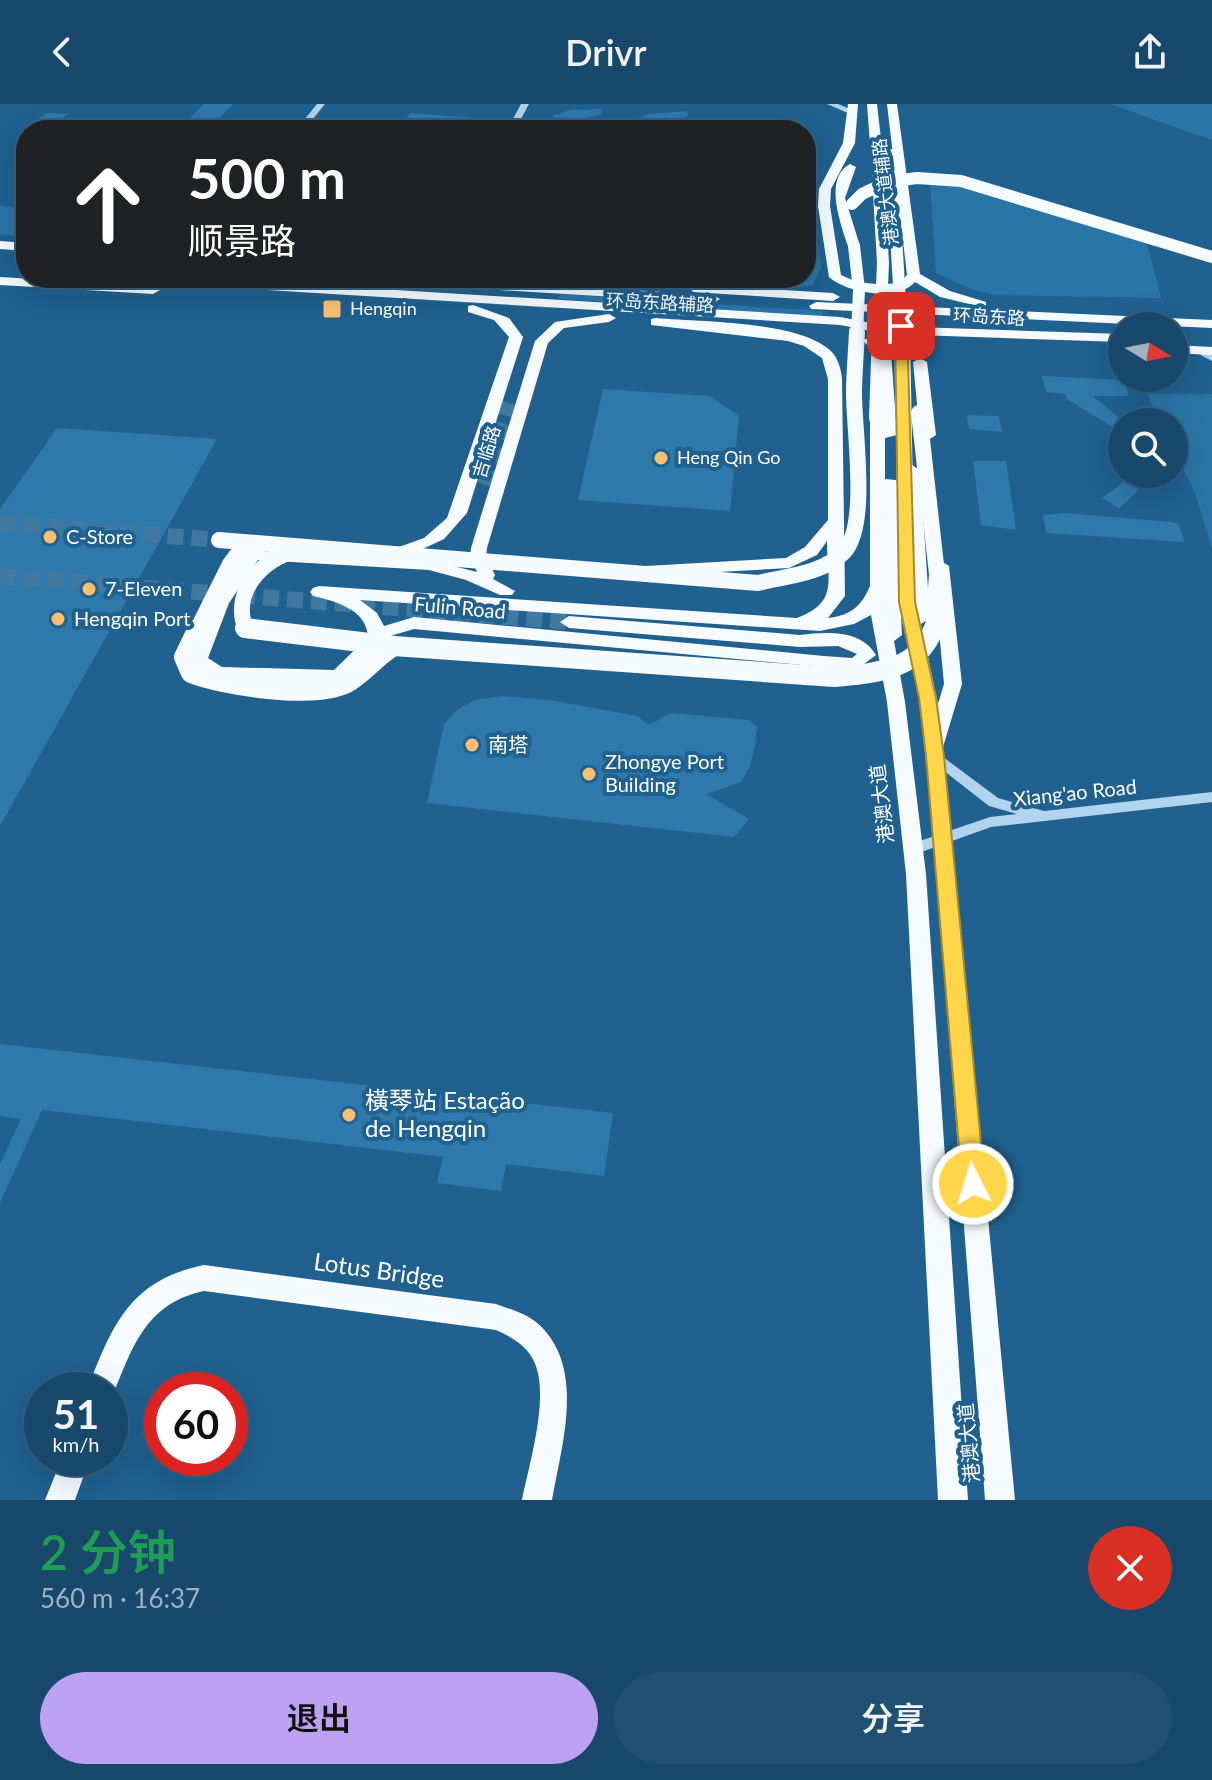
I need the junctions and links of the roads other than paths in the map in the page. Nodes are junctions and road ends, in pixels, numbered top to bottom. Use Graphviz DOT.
graph roads {
  1 [pos="321,104"];
  2 [pos="831,104"];
  3 [pos="872,104"];
  4 [pos="890,104"];
  5 [pos="857,107"];
  6 [pos="308,120"];
  7 [pos="884,156"];
  8 [pos="854,246"];
  9 [pos="1212,257"];
  10 [pos="914,276"];
  11 [pos="835,277"];
  12 [pos="110,288"];
  13 [pos="214,288"];
  14 [pos="297,288"];
  15 [pos="544,288"];
  16 [pos="684,288"];
  17 [pos="794,295"];
  18 [pos="284,299"];
  19 [pos="981,305"];
  20 [pos="473,309"];
  21 [pos="1210,316"];
  22 [pos="1188,317"];
  23 [pos="609,318"];
  24 [pos="636,320"];
  25 [pos="1108,320"];
  26 [pos="1108,321"];
  27 [pos="894,328"];
  28 [pos="835,331"];
  29 [pos="989,336"];
  30 [pos="1016,337"];
  31 [pos="1108,338"];
  32 [pos="1188,338"];
  33 [pos="1212,338"];
  34 [pos="1082,339"];
  35 [pos="542,341"];
  36 [pos="1108,343"];
  37 [pos="514,346"];
  38 [pos="1205,351"];
  39 [pos="1212,358"];
  40 [pos="919,365"];
  41 [pos="835,395"];
  42 [pos="509,403"];
  43 [pos="916,410"];
  44 [pos="877,418"];
  45 [pos="459,513"];
  46 [pos="488,520"];
  47 [pos="836,520"];
  48 [pos="219,540"];
  49 [pos="275,546"];
  50 [pos="308,548"];
  51 [pos="365,560"];
  52 [pos="619,573"];
  53 [pos="878,585"];
  54 [pos="506,591"];
  55 [pos="551,605"];
  56 [pos="879,610"];
  57 [pos="569,622"];
  58 [pos="771,622"];
  59 [pos="817,640"];
  60 [pos="385,642"];
  61 [pos="927,694"];
  62 [pos="896,702"];
  63 [pos="934,753"];
  64 [pos="1212,797"];
  65 [pos="1047,816"];
  66 [pos="944,836"];
  67 [pos="913,849"];
  68 [pos="108,1372"];
  69 [pos="69,1476"];
  70 [pos="60,1500"];
  71 [pos="537,1500"];
  72 [pos="953,1500"];
  73 [pos="1000,1500"];
  1 -- 6 [label="street"];
  2 -- 5 [label="street"];
  3 -- 7 [label="main road, 港澳大道"];
  4 -- 7 [label="main road, 港澳大道"];
  4 -- 10 [label="main road, 港澳大道辅路"];
  5 -- 8 [label="main road"];
  5 -- 11 [label="main road, 港澳大道辅路"];
  7 -- 27 [label="main road, 港澳大道, bridge"];
  7 -- 44 [label="main road, 港澳大道, bridge"];
  8 -- 9 [label="main road, bridge"];
  8 -- 44 [label="main road, bridge"];
  8 -- 52 [label="main road, bridge"];
  10 -- 11 [label="main road"];
  10 -- 19 [label="main road"];
  11 -- 17 [label="main road"];
  12 -- 18 [label="main road, 环岛东路辅路"];
  13 -- 18 [label="main road"];
  14 -- 27 [label="main road, 环岛东路"];
  15 -- 25 [label="main road, 环岛东路"];
  16 -- 17 [label="main road, 环岛东路辅路"];
  17 -- 19 [label="main road, 环岛东路辅路"];
  18 -- 20 [label="main road, 环岛东路辅路"];
  19 -- 21 [label="main road, 环岛东路辅路"];
  20 -- 23 [label="main road, 环岛东路辅路"];
  20 -- 37 [label="main road"];
  21 -- 22 [label="main road, 环岛东路"];
  23 -- 24 [label="main road, 环岛东路辅路"];
  23 -- 35 [label="main road"];
  24 -- 28 [label="main road, 环岛东路辅路"];
  24 -- 41 [label="main road"];
  26 -- 30 [label="main road"];
  27 -- 28 [label="main road, 环岛东路辅路"];
  27 -- 29 [label="main road, 环岛东路"];
  27 -- 61 [label="main road, 港澳大道, bridge"];
  28 -- 62 [label="main road"];
  29 -- 30 [label="main road, 环岛东路"];
  29 -- 40 [label="main road"];
  30 -- 34 [label="main road, 环岛东路"];
  31 -- 34 [label="main road, 环岛东路"];
  32 -- 33 [label="main road"];
  34 -- 36 [label="main road"];
  35 -- 37 [label="main road"];
  35 -- 46 [label="main road, 吉临路"];
  37 -- 42 [label="main road"];
  37 -- 45 [label="main road, 吉临路"];
  38 -- 39 [label="street"];
  40 -- 43 [label="main road"];
  40 -- 63 [label="main road"];
  41 -- 43 [label="main road"];
  41 -- 47 [label="main road"];
  43 -- 60 [label="main road, bridge"];
  43 -- 61 [label="main road"];
  44 -- 53 [label="main road, 港澳大道"];
  45 -- 46 [label="main road"];
  45 -- 51 [label="main road, 吉临路"];
  46 -- 54 [label="main road, 吉临路"];
  47 -- 52 [label="main road"];
  47 -- 58 [label="main road"];
  48 -- 49 [label="main road, bridge"];
  49 -- 50 [label="main road, bridge"];
  49 -- 60 [label="main road, bridge"];
  50 -- 52 [label="main road, bridge"];
  50 -- 60 [label="main road, bridge"];
  51 -- 54 [label="main road, Fulin Road"];
  51 -- 60 [label="main road, Fulin Road"];
  53 -- 56 [label="main road, 港澳大道"];
  53 -- 58 [label="main road, Fulin Road"];
  54 -- 55 [label="main road"];
  55 -- 58 [label="main road, Fulin Road"];
  55 -- 60 [label="main road, Fulin Road"];
  56 -- 59 [label="main road, Fulin Road"];
  56 -- 62 [label="main road, 港澳大道"];
  57 -- 59 [label="main road, Fulin Road"];
  59 -- 60 [label="main road, Fulin Road"];
  61 -- 63 [label="main road, 港澳大道"];
  62 -- 67 [label="main road, 港澳大道"];
  63 -- 65 [label="street"];
  63 -- 66 [label="main road, 港澳大道"];
  64 -- 65 [label="street, Xiang'ao Road"];
  65 -- 66 [label="street, Xiang'ao Road"];
  66 -- 67 [label="street, Xiang'ao Road"];
  66 -- 73 [label="main road, 港澳大道"];
  67 -- 72 [label="main road, 港澳大道"];
  68 -- 71 [label="main road, Lotus Bridge"];
  69 -- 70 [label="main road"];
}
